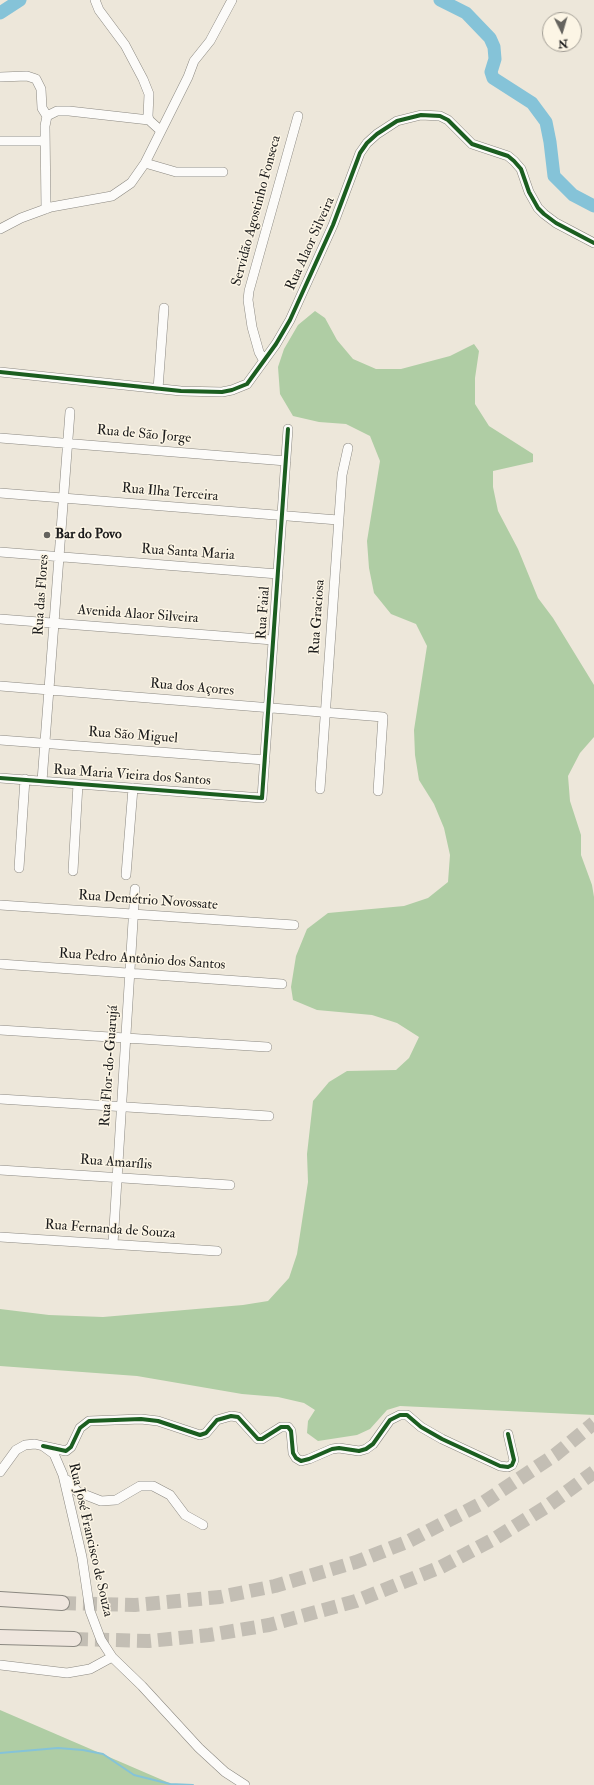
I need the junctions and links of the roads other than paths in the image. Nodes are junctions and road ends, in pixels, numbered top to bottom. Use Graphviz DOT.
graph roads {
  1 [pos="95,0"];
  2 [pos="232,0"];
  3 [pos="0,77"];
  4 [pos="47,116"];
  5 [pos="298,116"];
  6 [pos="149,120"];
  7 [pos="161,131"];
  8 [pos="0,141"];
  9 [pos="45,141"];
  10 [pos="145,163"];
  11 [pos="224,172"];
  12 [pos="46,209"];
  13 [pos="0,229"];
  14 [pos="594,244"];
  15 [pos="164,308"];
  16 [pos="264,360"];
  17 [pos="0,372"];
  18 [pos="158,389"];
  19 [pos="70,412"];
  20 [pos="288,429"];
  21 [pos="0,438"];
  22 [pos="68,443"];
  23 [pos="348,448"];
  24 [pos="286,461"];
  25 [pos="0,493"];
  26 [pos="64,498"];
  27 [pos="282,516"];
  28 [pos="338,520"];
  29 [pos="0,552"];
  30 [pos="59,557"];
  31 [pos="278,574"];
  32 [pos="0,619"];
  33 [pos="54,623"];
  34 [pos="273,640"];
  35 [pos="0,686"];
  36 [pos="49,690"];
  37 [pos="269,708"];
  38 [pos="325,712"];
  39 [pos="0,740"];
  40 [pos="45,744"];
  41 [pos="265,760"];
  42 [pos="0,778"];
  43 [pos="25,780"];
  44 [pos="42,781"];
  45 [pos="78,784"];
  46 [pos="133,788"];
  47 [pos="320,789"];
  48 [pos="378,791"];
  49 [pos="262,798"];
  50 [pos="19,868"];
  51 [pos="73,872"];
  52 [pos="126,875"];
  53 [pos="135,889"];
  54 [pos="0,905"];
  55 [pos="134,914"];
  56 [pos="294,925"];
  57 [pos="0,964"];
  58 [pos="130,973"];
  59 [pos="282,984"];
  60 [pos="0,1030"];
  61 [pos="126,1038"];
  62 [pos="267,1047"];
  63 [pos="0,1099"];
  64 [pos="121,1107"];
  65 [pos="269,1116"];
  66 [pos="0,1170"];
  67 [pos="117,1177"];
  68 [pos="230,1185"];
  69 [pos="0,1237"];
  70 [pos="113,1244"];
  71 [pos="217,1251"];
  72 [pos="508,1434"];
  73 [pos="43,1446"];
  74 [pos="0,1472"];
  75 [pos="63,1475"];
  76 [pos="203,1525"];
  77 [pos="0,1599"];
  78 [pos="62,1603"];
  79 [pos="0,1637"];
  80 [pos="74,1639"];
  81 [pos="112,1657"];
  82 [pos="0,1665"];
  83 [pos="245,1785"];
  1 -- 6 [label="street"];
  2 -- 7 [label="street"];
  3 -- 4 [label="street"];
  4 -- 6 [label="street"];
  4 -- 9 [label="street"];
  5 -- 16 [label="street, Servidão Agostinho Fonseca"];
  6 -- 7 [label="street"];
  7 -- 10 [label="street"];
  8 -- 9 [label="street"];
  9 -- 12 [label="street"];
  10 -- 11 [label="street"];
  10 -- 12 [label="street"];
  12 -- 13 [label="street"];
  14 -- 16 [label="street, Rua Alaor Silveira"];
  15 -- 18 [label="street"];
  16 -- 18 [label="street, Rua Alaor Silveira"];
  17 -- 18 [label="street, Rua Alaor Silveira"];
  19 -- 22 [label="street, Rua das Flores"];
  20 -- 24 [label="street, Rua Faial"];
  21 -- 22 [label="street, Rua de São Jorge"];
  22 -- 24 [label="street, Rua de São Jorge"];
  22 -- 26 [label="street, Rua das Flores"];
  23 -- 28 [label="street, Rua Graciosa"];
  24 -- 27 [label="street, Rua Faial"];
  25 -- 26 [label="street, Rua Ilha Terceira"];
  26 -- 27 [label="street, Rua Ilha Terceira"];
  26 -- 30 [label="street, Rua das Flores"];
  27 -- 28 [label="street, Rua Ilha Terceira"];
  27 -- 31 [label="street, Rua Faial"];
  28 -- 38 [label="street, Rua Graciosa"];
  29 -- 30 [label="street, Rua Santa Maria"];
  30 -- 31 [label="street, Rua Santa Maria"];
  30 -- 33 [label="street, Rua das Flores"];
  31 -- 34 [label="street, Rua Faial"];
  32 -- 33 [label="street, Avenida Alaor Silveira"];
  33 -- 34 [label="street, Avenida Alaor Silveira"];
  33 -- 36 [label="street, Rua das Flores"];
  34 -- 37 [label="street, Rua Faial"];
  35 -- 36 [label="street, Rua dos Açores"];
  36 -- 37 [label="street, Rua dos Açores"];
  36 -- 40 [label="street, Rua das Flores"];
  37 -- 38 [label="street, Rua dos Açores"];
  37 -- 41 [label="street, Rua Faial"];
  38 -- 47 [label="street, Rua Graciosa"];
  38 -- 48 [label="street, Rua dos Açores"];
  39 -- 40 [label="street, Rua São Miguel"];
  40 -- 41 [label="street, Rua São Miguel"];
  40 -- 44 [label="street, Rua das Flores"];
  41 -- 49 [label="street, Rua Faial"];
  42 -- 43 [label="street, Rua Maria Vieira dos Santos"];
  43 -- 44 [label="street, Rua Maria Vieira dos Santos"];
  43 -- 50 [label="street"];
  44 -- 45 [label="street, Rua Maria Vieira dos Santos"];
  45 -- 46 [label="street, Rua Maria Vieira dos Santos"];
  45 -- 51 [label="street"];
  46 -- 49 [label="street, Rua Maria Vieira dos Santos"];
  46 -- 52 [label="street"];
  53 -- 55 [label="street, Rua Flor-do-Guarujá"];
  54 -- 55 [label="street, Rua Demétrio Novossate"];
  55 -- 56 [label="street, Rua Demétrio Novossate"];
  55 -- 58 [label="street, Rua Flor-do-Guarujá"];
  57 -- 58 [label="street, Rua Pedro Antônio dos Santos"];
  58 -- 59 [label="street, Rua Pedro Antônio dos Santos"];
  58 -- 61 [label="street, Rua Flor-do-Guarujá"];
  60 -- 61 [label="street"];
  61 -- 62 [label="street"];
  61 -- 64 [label="street, Rua Flor-do-Guarujá"];
  63 -- 64 [label="street"];
  64 -- 65 [label="street"];
  64 -- 67 [label="street, Rua Flor-do-Guarujá"];
  66 -- 67 [label="street, Rua Amarílis"];
  67 -- 68 [label="street, Rua Amarílis"];
  67 -- 70 [label="street, Rua Flor-do-Guarujá"];
  69 -- 70 [label="street, Rua Fernanda de Souza"];
  70 -- 71 [label="street, Rua Fernanda de Souza"];
  72 -- 73 [label="street"];
  73 -- 74 [label="street"];
  73 -- 75 [label="street, Rua José Francisco de Souza"];
  75 -- 76 [label="street"];
  75 -- 81 [label="street, Rua José Francisco de Souza"];
  77 -- 78 [label="highway"];
  79 -- 80 [label="highway"];
  81 -- 82 [label="street"];
  81 -- 83 [label="street, Rua José Francisco de Souza"];
}
